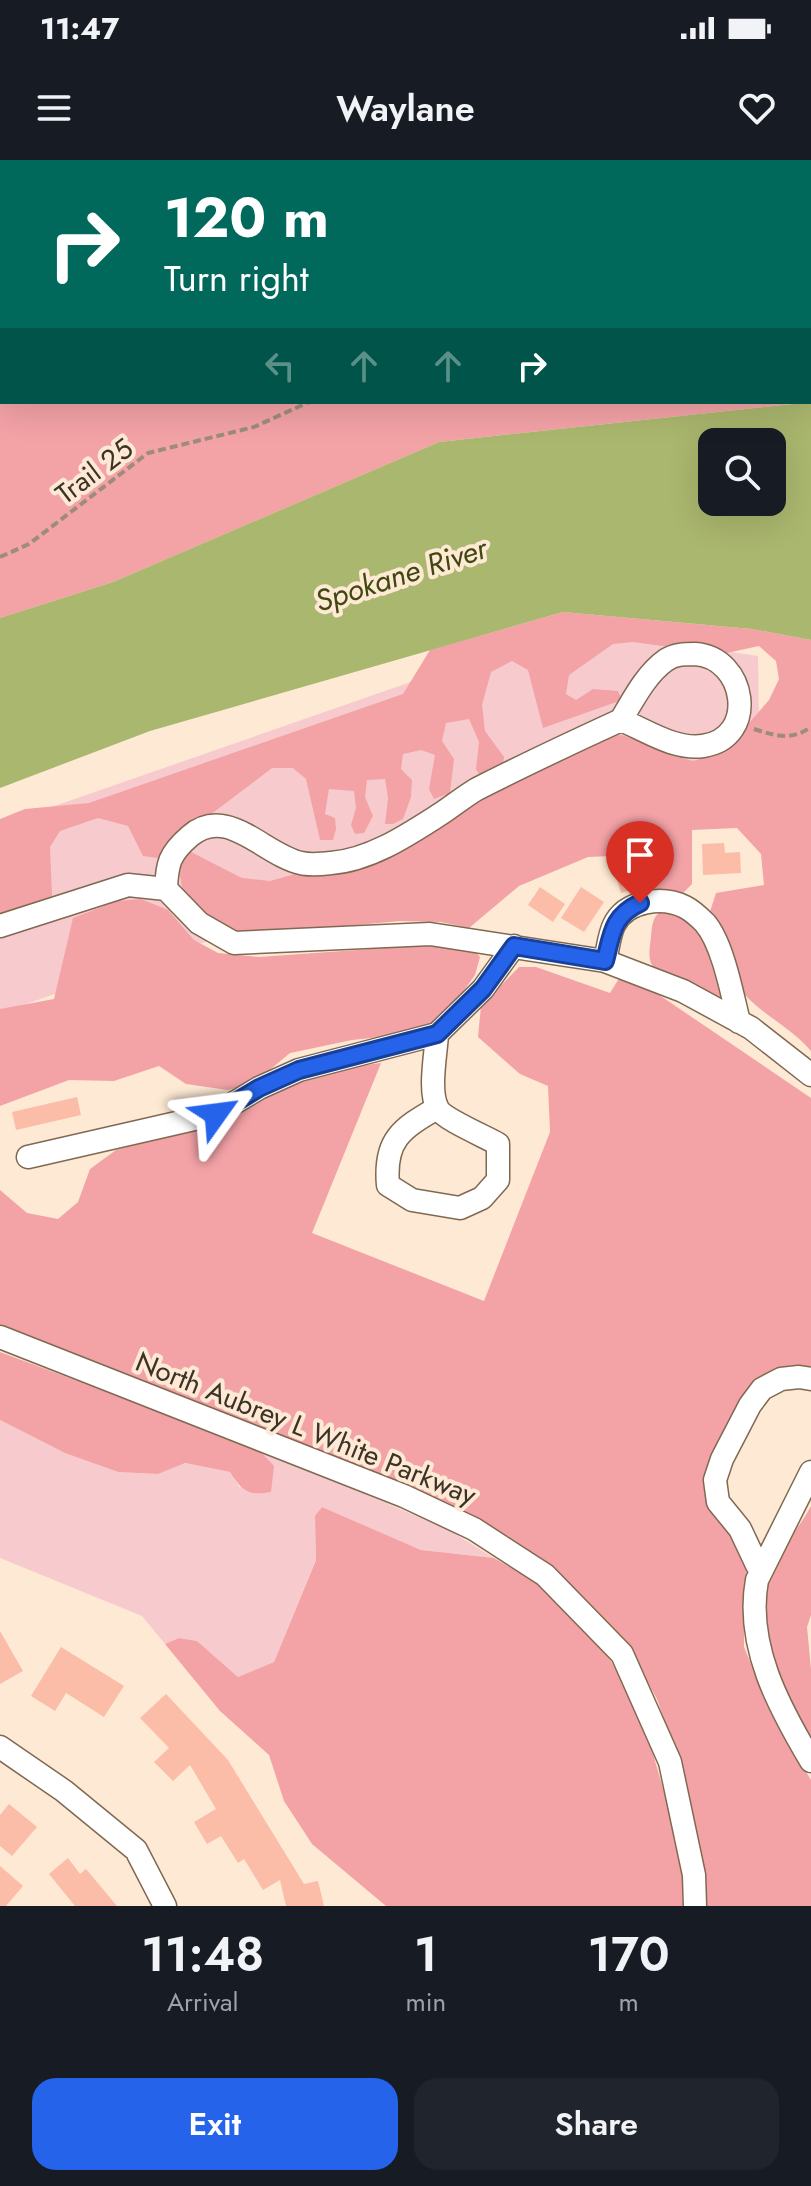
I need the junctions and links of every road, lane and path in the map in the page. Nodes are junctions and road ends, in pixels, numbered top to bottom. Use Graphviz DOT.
graph roads {
  1 [pos="305,404"];
  2 [pos="0,557"];
  3 [pos="621,720"];
  4 [pos="737,723"];
  5 [pos="811,727"];
  6 [pos="166,889"];
  7 [pos="0,926"];
  8 [pos="514,946"];
  9 [pos="605,961"];
  10 [pos="739,1022"];
  11 [pos="437,1034"];
  12 [pos="811,1075"];
  13 [pos="437,1108"];
  14 [pos="28,1157"];
  15 [pos="0,1337"];
  16 [pos="811,1379"];
  17 [pos="811,1472"];
  18 [pos="757,1572"];
  19 [pos="0,1747"];
  20 [pos="811,1761"];
  21 [pos="165,1906"];
  22 [pos="695,1906"];
  1 -- 2 [label="path, Trail 25"];
  3 -- 4 [label="street"];
  3 -- 4 [label="street"];
  3 -- 6 [label="street"];
  4 -- 5 [label="path"];
  6 -- 7 [label="street"];
  6 -- 8 [label="street"];
  8 -- 9 [label="street"];
  8 -- 11 [label="street"];
  9 -- 10 [label="street"];
  9 -- 10 [label="street"];
  10 -- 12 [label="street"];
  11 -- 13 [label="street"];
  11 -- 14 [label="street"];
  13 -- 13 [label="street"];
  15 -- 22 [label="street, North Aubrey L White Parkway"];
  16 -- 18 [label="street"];
  17 -- 18 [label="street"];
  18 -- 20 [label="street"];
  19 -- 21 [label="street"];
}
